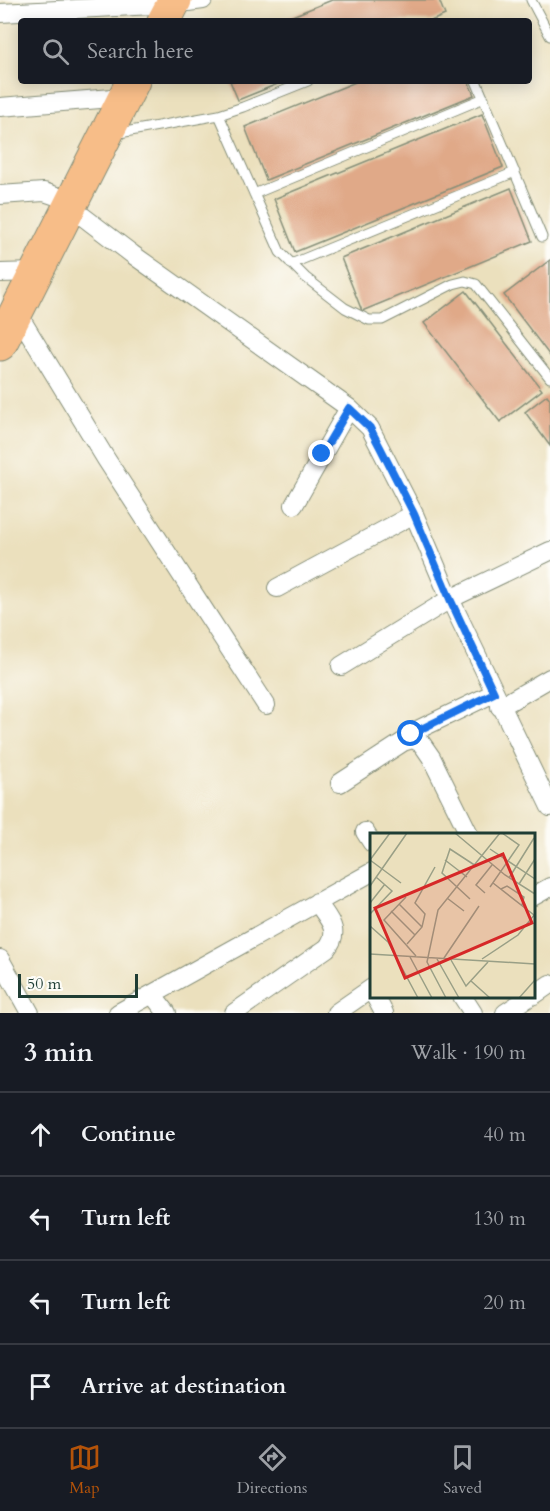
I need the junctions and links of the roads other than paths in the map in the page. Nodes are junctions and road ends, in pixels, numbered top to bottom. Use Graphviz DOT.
graph roads {
  1 [pos="531,0"];
  2 [pos="179,6"];
  3 [pos="0,13"];
  4 [pos="550,36"];
  5 [pos="300,84"];
  6 [pos="477,84"];
  7 [pos="129,89"];
  8 [pos="484,98"];
  9 [pos="0,107"];
  10 [pos="219,115"];
  11 [pos="105,135"];
  12 [pos="515,172"];
  13 [pos="254,194"];
  14 [pos="0,195"];
  15 [pos="69,205"];
  16 [pos="542,237"];
  17 [pos="291,264"];
  18 [pos="36,272"];
  19 [pos="0,273"];
  20 [pos="16,311"];
  21 [pos="0,345"];
  22 [pos="550,378"];
  23 [pos="349,408"];
  24 [pos="294,505"];
  25 [pos="414,514"];
  26 [pos="550,551"];
  27 [pos="277,588"];
  28 [pos="450,599"];
  29 [pos="341,666"];
  30 [pos="550,678"];
  31 [pos="497,700"];
  32 [pos="266,705"];
  33 [pos="411,734"];
  34 [pos="340,783"];
  35 [pos="549,801"];
  36 [pos="469,833"];
  37 [pos="370,873"];
  38 [pos="550,886"];
  39 [pos="535,895"];
  40 [pos="317,902"];
  41 [pos="0,959"];
  42 [pos="550,984"];
  43 [pos="370,992"];
  44 [pos="152,994"];
  45 [pos="535,994"];
  46 [pos="376,998"];
  47 [pos="463,998"];
  48 [pos="529,998"];
  49 [pos="30,1013"];
  50 [pos="118,1013"];
  51 [pos="167,1013"];
  52 [pos="234,1013"];
  53 [pos="336,1013"];
  54 [pos="384,1013"];
  55 [pos="473,1013"];
  56 [pos="505,1013"];
  1 -- 4 [label="lane"];
  2 -- 3 [label="street"];
  5 -- 10 [label="lane"];
  6 -- 8 [label="lane"];
  7 -- 9 [label="street"];
  7 -- 11 [label="highway"];
  8 -- 12 [label="lane"];
  8 -- 13 [label="lane"];
  10 -- 11 [label="lane"];
  10 -- 13 [label="lane"];
  11 -- 15 [label="highway"];
  12 -- 16 [label="lane"];
  12 -- 17 [label="lane"];
  13 -- 17 [label="lane"];
  14 -- 15 [label="street"];
  15 -- 18 [label="highway"];
  15 -- 23 [label="street"];
  17 -- 22 [label="lane"];
  18 -- 19 [label="street"];
  18 -- 20 [label="highway"];
  20 -- 21 [label="highway"];
  20 -- 32 [label="street"];
  23 -- 24 [label="street"];
  23 -- 25 [label="street"];
  25 -- 27 [label="street"];
  25 -- 28 [label="street"];
  26 -- 28 [label="street"];
  28 -- 29 [label="street"];
  28 -- 31 [label="street"];
  30 -- 31 [label="street"];
  31 -- 33 [label="street"];
  31 -- 35 [label="street"];
  34 -- 36 [label="street"];
  37 -- 40 [label="street"];
  38 -- 39 [label="street"];
  40 -- 44 [label="street"];
  40 -- 52 [label="street"];
  41 -- 49 [label="street"];
  42 -- 45 [label="street"];
  43 -- 53 [label="street"];
  44 -- 50 [label="street"];
  44 -- 51 [label="street"];
  46 -- 54 [label="street"];
  47 -- 55 [label="street"];
  48 -- 56 [label="street"];
}
